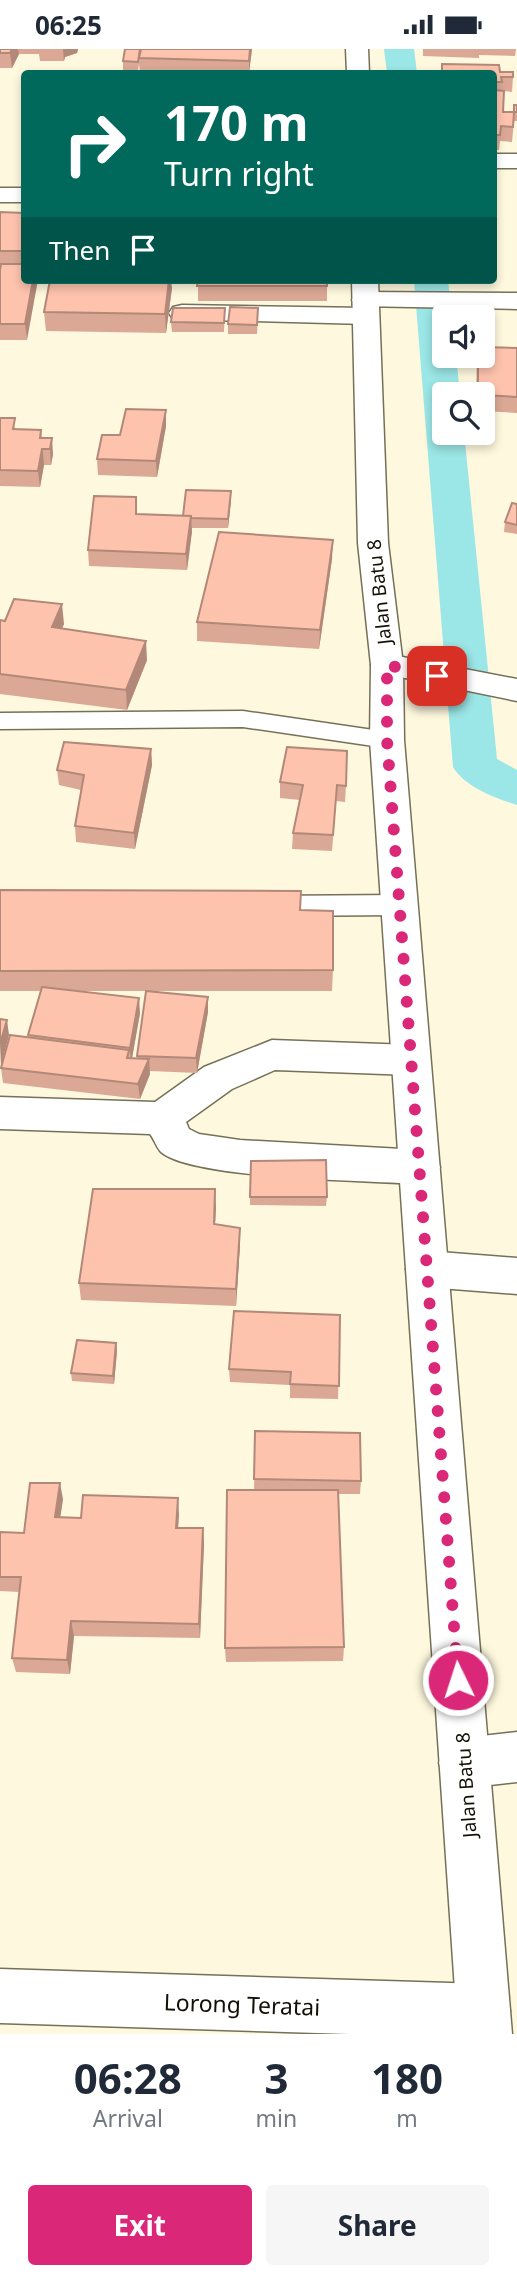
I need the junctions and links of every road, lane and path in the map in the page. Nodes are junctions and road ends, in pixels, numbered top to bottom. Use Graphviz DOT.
graph roads {
  1 [pos="357,49"];
  2 [pos="358,70"];
  3 [pos="497,161"];
  4 [pos="517,161"];
  5 [pos="0,195"];
  6 [pos="21,195"];
  7 [pos="374,299"];
  8 [pos="517,300"];
  9 [pos="182,313"];
  10 [pos="387,665"];
  11 [pos="517,690"];
  12 [pos="0,721"];
  13 [pos="387,740"];
  14 [pos="401,905"];
  15 [pos="235,907"];
  16 [pos="411,1059"];
  17 [pos="0,1113"];
  18 [pos="168,1129"];
  19 [pos="0,1137"];
  20 [pos="420,1167"];
  21 [pos="428,1269"];
  22 [pos="517,1276"];
  23 [pos="517,1757"];
  24 [pos="464,1763"];
  25 [pos="0,1996"];
  26 [pos="484,2022"];
  1 -- 2 [label="street"];
  3 -- 4 [label="street"];
  5 -- 6 [label="street"];
  7 -- 8 [label="street"];
  7 -- 9 [label="street"];
  7 -- 10 [label="street, Jalan Batu 8"];
  10 -- 11 [label="street"];
  10 -- 13 [label="street, Jalan Batu 8"];
  12 -- 13 [label="lane"];
  13 -- 14 [label="street, Jalan Batu 8"];
  14 -- 15 [label="lane"];
  14 -- 16 [label="street, Jalan Batu 8"];
  16 -- 18 [label="street"];
  16 -- 20 [label="street, Jalan Batu 8"];
  17 -- 18 [label="street"];
  18 -- 19 [label="street"];
  18 -- 20 [label="street"];
  20 -- 21 [label="street, Jalan Batu 8"];
  21 -- 22 [label="street"];
  21 -- 24 [label="street, Jalan Batu 8"];
  23 -- 24 [label="street"];
  24 -- 26 [label="street, Jalan Batu 8"];
  25 -- 26 [label="street, Lorong Teratai"];
}
